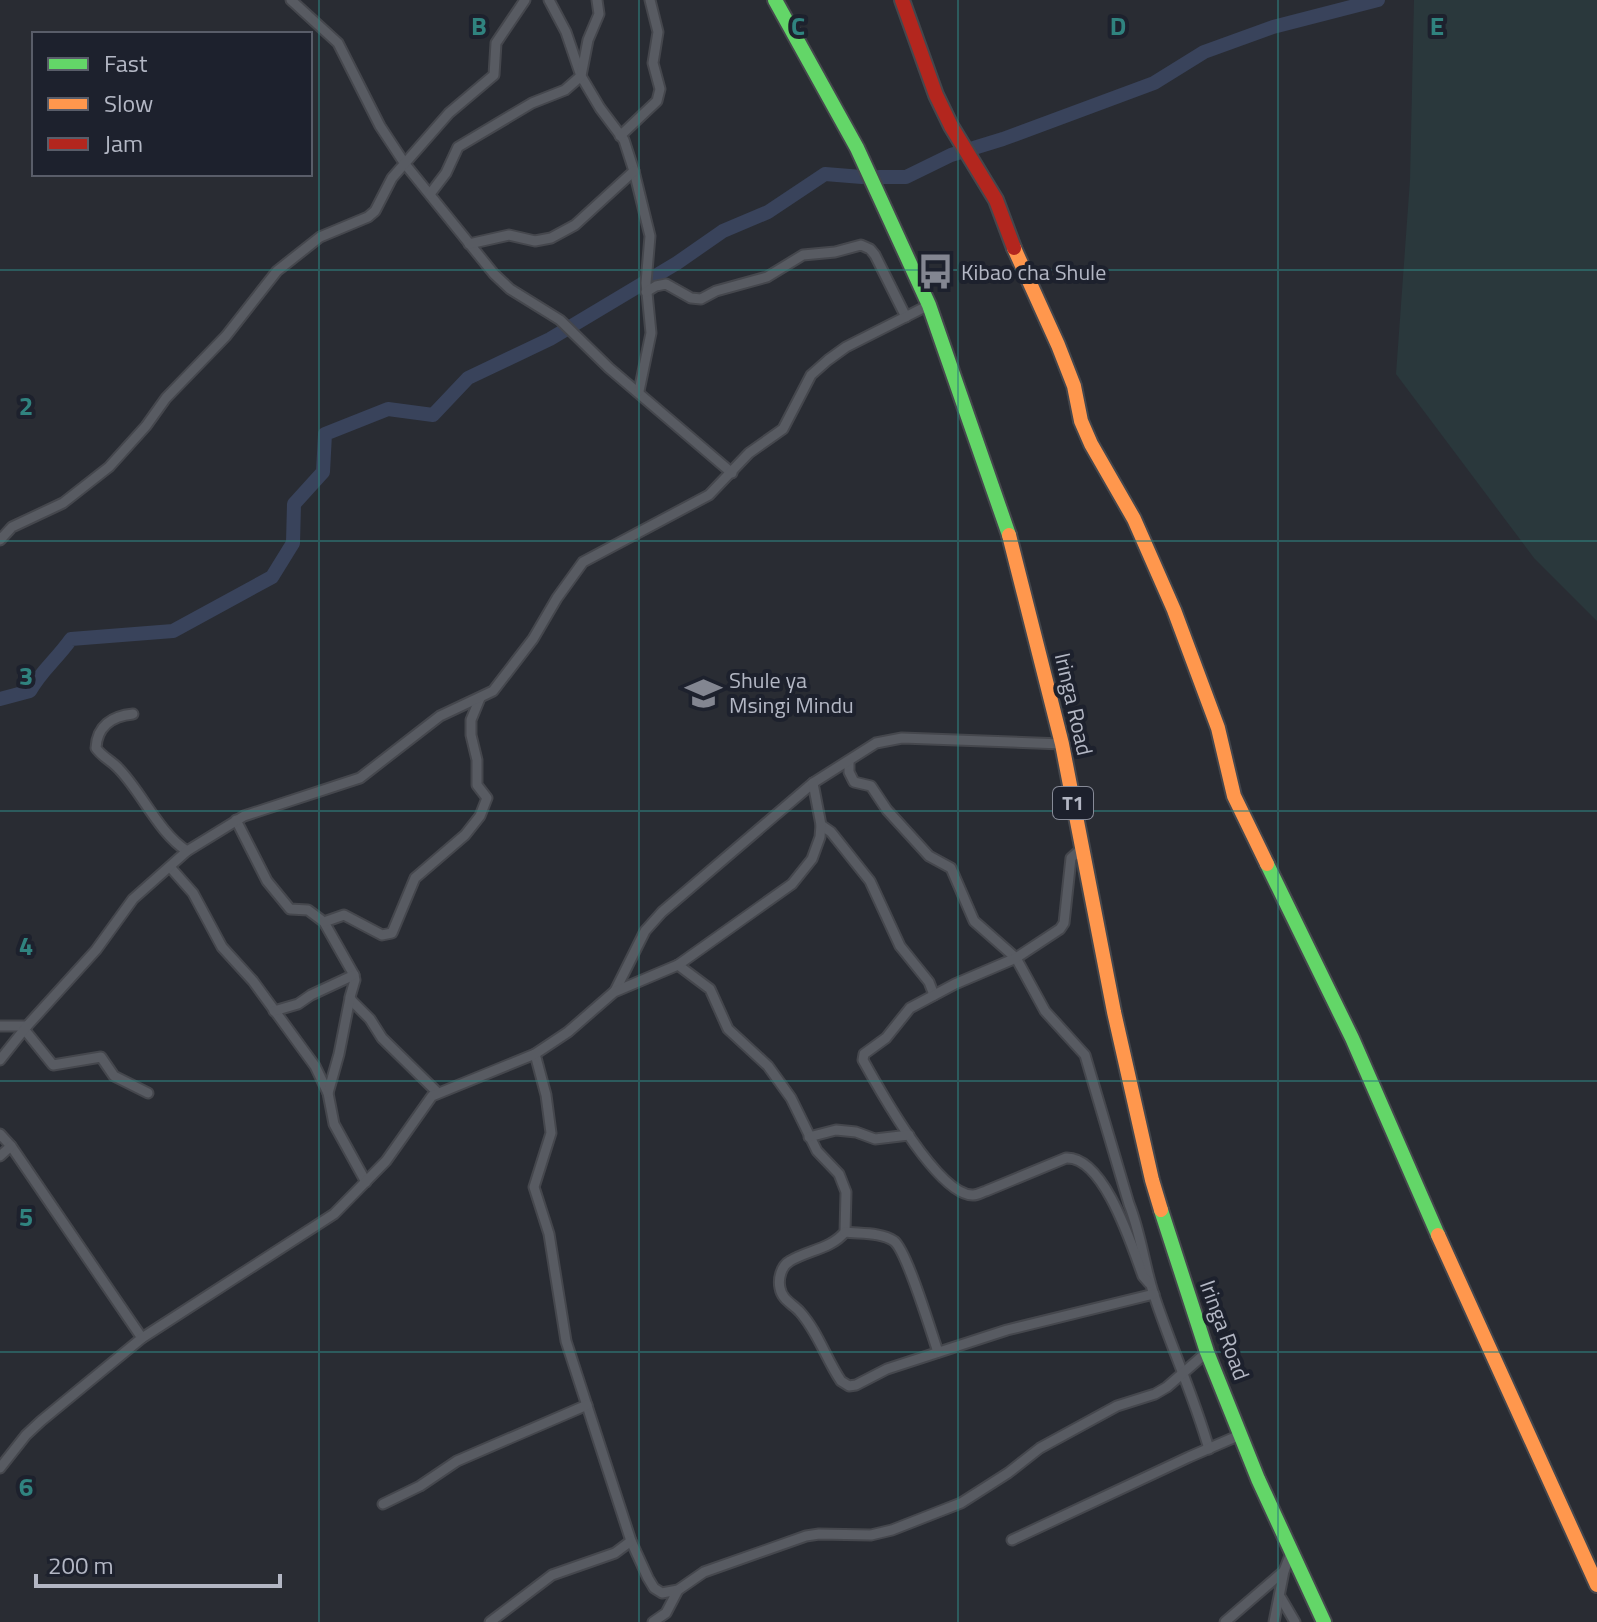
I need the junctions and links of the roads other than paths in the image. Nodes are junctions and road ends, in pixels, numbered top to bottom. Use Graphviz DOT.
graph roads {
  1 [pos="291,0"];
  2 [pos="525,0"];
  3 [pos="549,0"];
  4 [pos="597,0"];
  5 [pos="650,0"];
  6 [pos="775,0"];
  7 [pos="902,0"];
  8 [pos="581,76"];
  9 [pos="620,136"];
  10 [pos="405,164"];
  11 [pos="634,171"];
  12 [pos="430,194"];
  13 [pos="469,244"];
  14 [pos="646,292"];
  15 [pos="929,305"];
  16 [pos="906,317"];
  17 [pos="639,391"];
  18 [pos="732,473"];
  19 [pos="0,540"];
  20 [pos="480,698"];
  21 [pos="133,714"];
  22 [pos="1062,744"];
  23 [pos="849,761"];
  24 [pos="813,783"];
  25 [pos="236,820"];
  26 [pos="821,825"];
  27 [pos="1081,849"];
  28 [pos="187,851"];
  29 [pos="170,867"];
  30 [pos="324,922"];
  31 [pos="1016,958"];
  32 [pos="678,965"];
  33 [pos="354,975"];
  34 [pos="614,992"];
  35 [pos="934,995"];
  36 [pos="350,998"];
  37 [pos="274,1011"];
  38 [pos="0,1026"];
  39 [pos="26,1027"];
  40 [pos="535,1054"];
  41 [pos="0,1060"];
  42 [pos="148,1093"];
  43 [pos="328,1093"];
  44 [pos="438,1093"];
  45 [pos="0,1134"];
  46 [pos="909,1135"];
  47 [pos="809,1137"];
  48 [pos="11,1146"];
  49 [pos="0,1156"];
  50 [pos="366,1182"];
  51 [pos="845,1232"];
  52 [pos="1153,1290"];
  53 [pos="142,1338"];
  54 [pos="938,1352"];
  55 [pos="1207,1352"];
  56 [pos="1183,1372"];
  57 [pos="587,1405"];
  58 [pos="1240,1435"];
  59 [pos="1209,1449"];
  60 [pos="0,1468"];
  61 [pos="383,1504"];
  62 [pos="1012,1540"];
  63 [pos="631,1541"];
  64 [pos="1291,1553"];
  65 [pos="1284,1571"];
  66 [pos="1597,1585"];
  67 [pos="678,1590"];
  68 [pos="1281,1598"];
  69 [pos="490,1622"];
  70 [pos="653,1622"];
  71 [pos="1225,1622"];
  72 [pos="1274,1622"];
  73 [pos="1295,1622"];
  74 [pos="1324,1622"];
  1 -- 10 [label="street"];
  2 -- 10 [label="street"];
  3 -- 8 [label="street"];
  4 -- 8 [label="street"];
  5 -- 9 [label="street"];
  6 -- 15 [label="main road, Iringa Road / T1"];
  7 -- 66 [label="main road"];
  8 -- 9 [label="street"];
  8 -- 12 [label="street"];
  9 -- 11 [label="street"];
  10 -- 12 [label="street"];
  10 -- 19 [label="street"];
  11 -- 13 [label="street"];
  11 -- 14 [label="street"];
  12 -- 13 [label="street"];
  13 -- 17 [label="street"];
  14 -- 16 [label="street"];
  14 -- 17 [label="street"];
  15 -- 16 [label="street"];
  15 -- 22 [label="main road, Iringa Road / T1"];
  16 -- 18 [label="street"];
  17 -- 18 [label="street"];
  18 -- 20 [label="street"];
  20 -- 25 [label="street"];
  20 -- 30 [label="street"];
  21 -- 28 [label="street"];
  22 -- 23 [label="street"];
  22 -- 27 [label="main road, Iringa Road / T1"];
  23 -- 24 [label="street"];
  23 -- 31 [label="street"];
  24 -- 26 [label="street"];
  24 -- 34 [label="street"];
  25 -- 28 [label="street"];
  25 -- 30 [label="street"];
  26 -- 32 [label="street"];
  26 -- 35 [label="street"];
  27 -- 31 [label="street"];
  27 -- 55 [label="main road, Iringa Road / T1"];
  28 -- 29 [label="street"];
  29 -- 37 [label="street"];
  29 -- 39 [label="street"];
  30 -- 33 [label="street"];
  31 -- 35 [label="street"];
  31 -- 52 [label="street"];
  32 -- 34 [label="street"];
  32 -- 47 [label="street"];
  33 -- 36 [label="street"];
  33 -- 37 [label="street"];
  34 -- 40 [label="street"];
  35 -- 46 [label="street"];
  36 -- 43 [label="street"];
  36 -- 44 [label="street"];
  37 -- 43 [label="street"];
  38 -- 39 [label="street"];
  39 -- 41 [label="street"];
  39 -- 42 [label="street"];
  40 -- 44 [label="street"];
  40 -- 57 [label="street"];
  43 -- 50 [label="street"];
  44 -- 50 [label="street"];
  45 -- 48 [label="street"];
  46 -- 47 [label="street"];
  46 -- 52 [label="street"];
  47 -- 51 [label="street"];
  48 -- 49 [label="street"];
  48 -- 53 [label="street"];
  50 -- 53 [label="street"];
  51 -- 54 [label="street"];
  51 -- 54 [label="street"];
  52 -- 54 [label="street"];
  52 -- 56 [label="street"];
  53 -- 60 [label="street"];
  55 -- 56 [label="street"];
  55 -- 58 [label="main road, Iringa Road / T1"];
  56 -- 59 [label="street"];
  56 -- 67 [label="street"];
  57 -- 61 [label="street"];
  57 -- 63 [label="street"];
  58 -- 59 [label="street"];
  58 -- 64 [label="main road, Iringa Road / T1"];
  59 -- 62 [label="street"];
  63 -- 67 [label="street"];
  63 -- 69 [label="street"];
  64 -- 65 [label="street"];
  64 -- 74 [label="main road, Iringa Road / T1"];
  65 -- 68 [label="street"];
  65 -- 71 [label="street"];
  67 -- 70 [label="street"];
  68 -- 72 [label="street"];
  68 -- 73 [label="street"];
}
